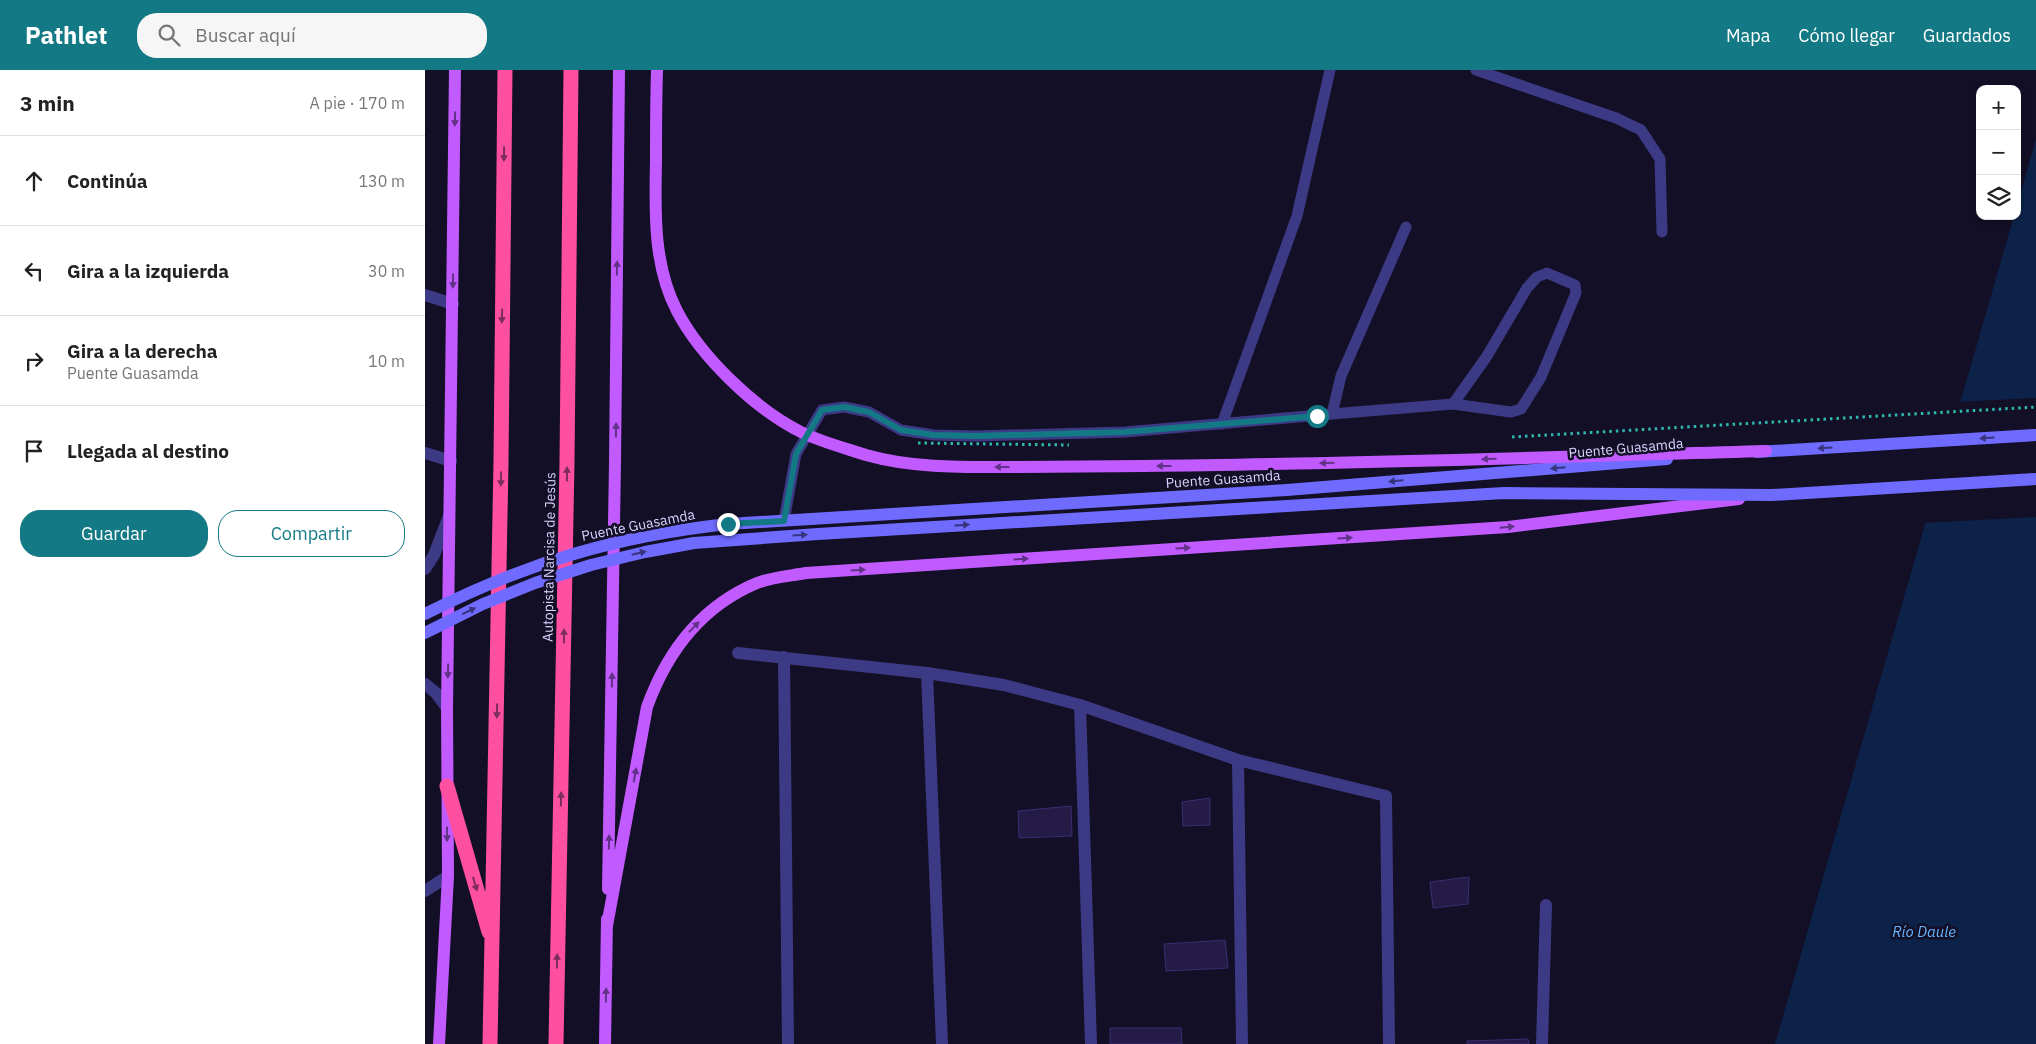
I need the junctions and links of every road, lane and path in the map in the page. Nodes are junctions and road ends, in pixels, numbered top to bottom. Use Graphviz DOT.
graph roads {
  1 [pos="455,70"];
  2 [pos="505,70"];
  3 [pos="571,70"];
  4 [pos="619,70"];
  5 [pos="657,70"];
  6 [pos="1330,70"];
  7 [pos="1476,70"];
  8 [pos="1405,226"];
  9 [pos="1662,232"];
  10 [pos="425,295"];
  11 [pos="453,304"];
  12 [pos="1453,404"];
  13 [pos="2036,407"];
  14 [pos="1332,414"];
  15 [pos="1222,424"];
  16 [pos="2036,435"];
  17 [pos="1511,437"];
  18 [pos="917,443"];
  19 [pos="1076,445"];
  20 [pos="1765,452"];
  21 [pos="425,454"];
  22 [pos="451,461"];
  23 [pos="2036,479"];
  24 [pos="1772,495"];
  25 [pos="450,511"];
  26 [pos="784,521"];
  27 [pos="425,569"];
  28 [pos="425,614"];
  29 [pos="425,633"];
  30 [pos="738,654"];
  31 [pos="784,658"];
  32 [pos="927,673"];
  33 [pos="425,684"];
  34 [pos="1080,705"];
  35 [pos="447,708"];
  36 [pos="1237,760"];
  37 [pos="447,786"];
  38 [pos="447,876"];
  39 [pos="425,891"];
  40 [pos="1546,904"];
  41 [pos="607,926"];
  42 [pos="493,948"];
  43 [pos="439,1044"];
  44 [pos="490,1044"];
  45 [pos="556,1044"];
  46 [pos="605,1044"];
  47 [pos="788,1044"];
  48 [pos="942,1044"];
  49 [pos="1091,1044"];
  50 [pos="1242,1044"];
  51 [pos="1389,1044"];
  52 [pos="1542,1044"];
  1 -- 11 [label="main road, one-way"];
  2 -- 42 [label="highway, one-way"];
  45 -- 3 [label="highway, Autopista Narcisa de Jesús, one-way"];
  41 -- 4 [label="main road, one-way"];
  20 -- 5 [label="main road, one-way, bridge"];
  6 -- 15 [label="lane"];
  7 -- 9 [label="lane"];
  8 -- 14 [label="lane"];
  10 -- 11 [label="street"];
  11 -- 22 [label="main road"];
  12 -- 12 [label="lane"];
  12 -- 14 [label="lane"];
  13 -- 17 [label="path, bridge"];
  14 -- 15 [label="lane"];
  15 -- 26 [label="lane"];
  16 -- 20 [label="main road, Puente Guasamda, one-way, bridge"];
  18 -- 19 [label="path, bridge"];
  20 -- 26 [label="main road, Puente Guasamda, one-way, bridge"];
  21 -- 22 [label="street"];
  22 -- 25 [label="main road"];
  23 -- 24 [label="main road, Puente Guasamda, bridge"];
  29 -- 24 [label="main road, Puente Guasamda, one-way, bridge"];
  41 -- 24 [label="main road, one-way, bridge"];
  25 -- 27 [label="street"];
  25 -- 35 [label="main road, one-way"];
  26 -- 28 [label="main road, Puente Guasamda, bridge"];
  30 -- 31 [label="street"];
  31 -- 32 [label="street"];
  31 -- 47 [label="street"];
  32 -- 34 [label="street"];
  32 -- 48 [label="street"];
  33 -- 35 [label="street"];
  34 -- 36 [label="street"];
  34 -- 49 [label="street"];
  35 -- 37 [label="main road"];
  36 -- 50 [label="street"];
  36 -- 51 [label="street"];
  37 -- 38 [label="main road, one-way"];
  37 -- 42 [label="highway, one-way"];
  38 -- 39 [label="street"];
  38 -- 43 [label="main road"];
  40 -- 52 [label="street"];
  46 -- 41 [label="main road, one-way"];
  42 -- 44 [label="highway"];
}
